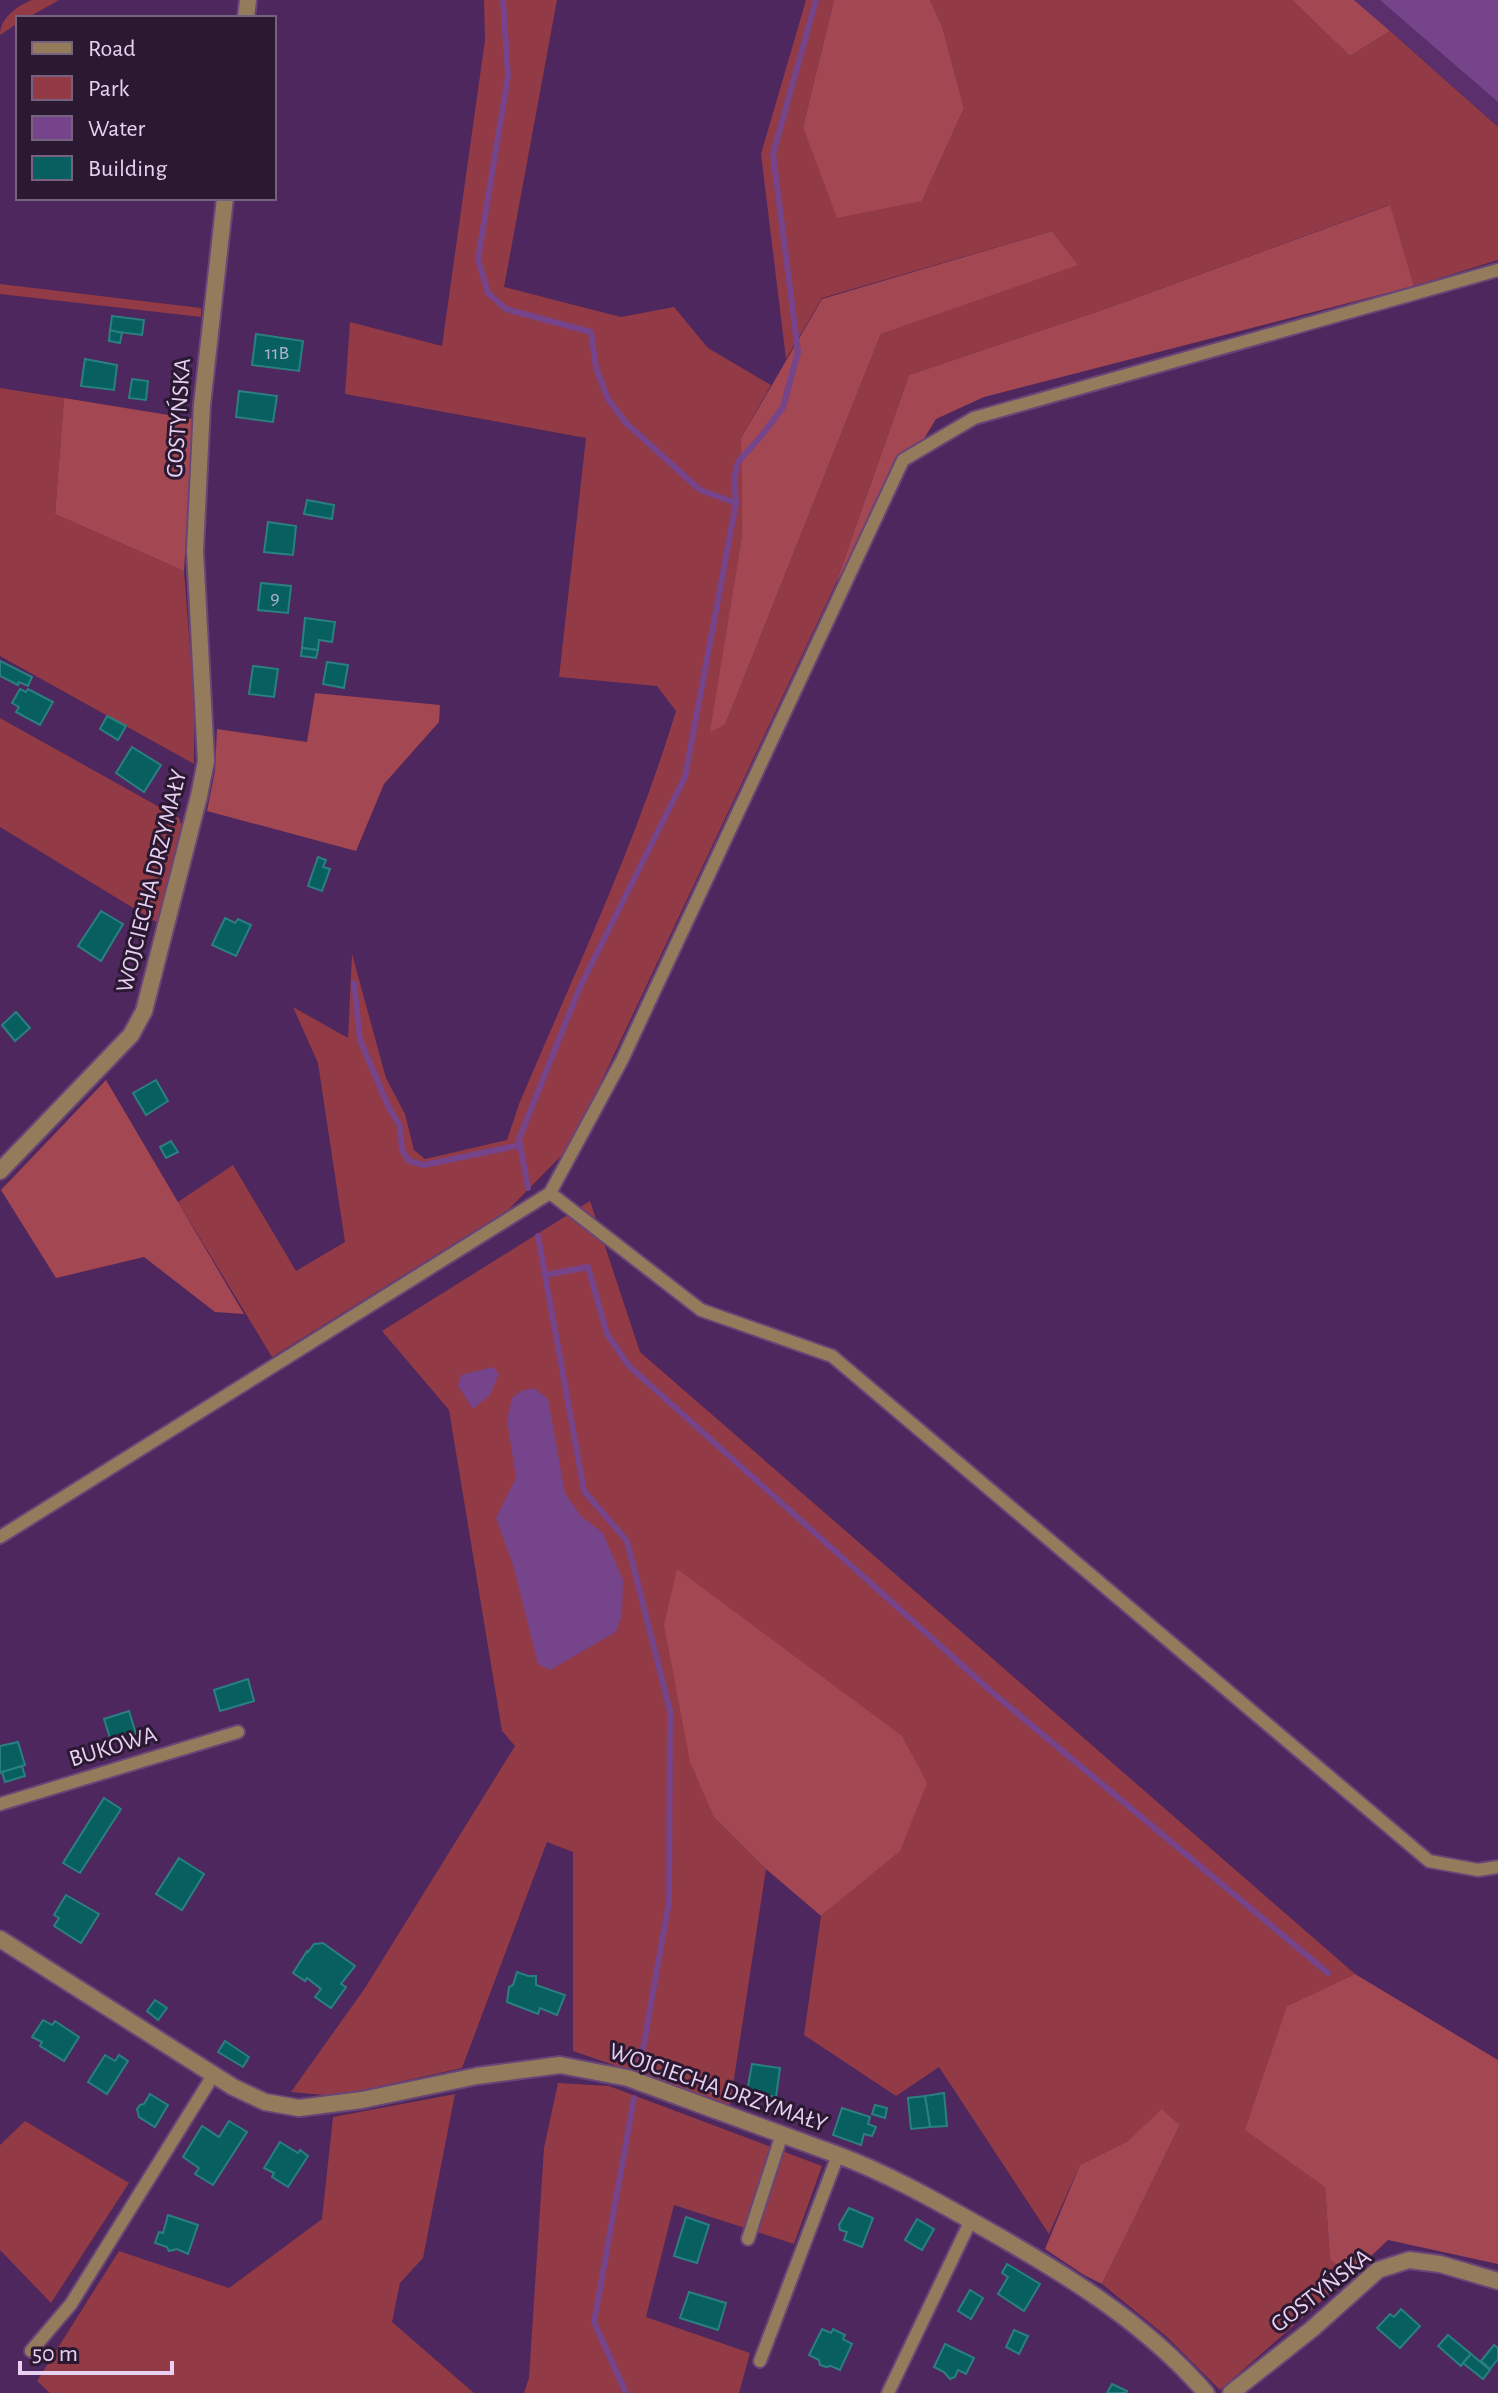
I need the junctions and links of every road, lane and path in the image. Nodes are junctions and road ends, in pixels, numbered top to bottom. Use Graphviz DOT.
graph roads {
  1 [pos="225,200"];
  2 [pos="1498,270"];
  3 [pos="199,642"];
  4 [pos="0,1171"];
  5 [pos="550,1193"];
  6 [pos="0,1537"];
  7 [pos="238,1732"];
  8 [pos="0,1804"];
  9 [pos="1498,1867"];
  10 [pos="0,1939"];
  11 [pos="214,2074"];
  12 [pos="782,2134"];
  13 [pos="838,2155"];
  14 [pos="971,2220"];
  15 [pos="748,2239"];
  16 [pos="1498,2281"];
  17 [pos="31,2351"];
  18 [pos="760,2361"];
  19 [pos="888,2393"];
  20 [pos="1206,2393"];
  21 [pos="1231,2393"];
  1 -- 3 [label="street, GOSTYŃSKA"];
  2 -- 5 [label="lane"];
  3 -- 4 [label="street, WOJCIECHA DRZYMAŁY"];
  5 -- 6 [label="lane"];
  5 -- 9 [label="lane"];
  7 -- 8 [label="lane, BUKOWA"];
  10 -- 11 [label="street, WOJCIECHA DRZYMAŁY"];
  11 -- 12 [label="street, WOJCIECHA DRZYMAŁY"];
  11 -- 17 [label="lane"];
  12 -- 13 [label="street, WOJCIECHA DRZYMAŁY"];
  12 -- 15 [label="lane"];
  13 -- 14 [label="street, WOJCIECHA DRZYMAŁY"];
  13 -- 18 [label="lane"];
  14 -- 19 [label="lane"];
  14 -- 20 [label="street, WOJCIECHA DRZYMAŁY"];
  16 -- 21 [label="street, GOSTYŃSKA"];
}
